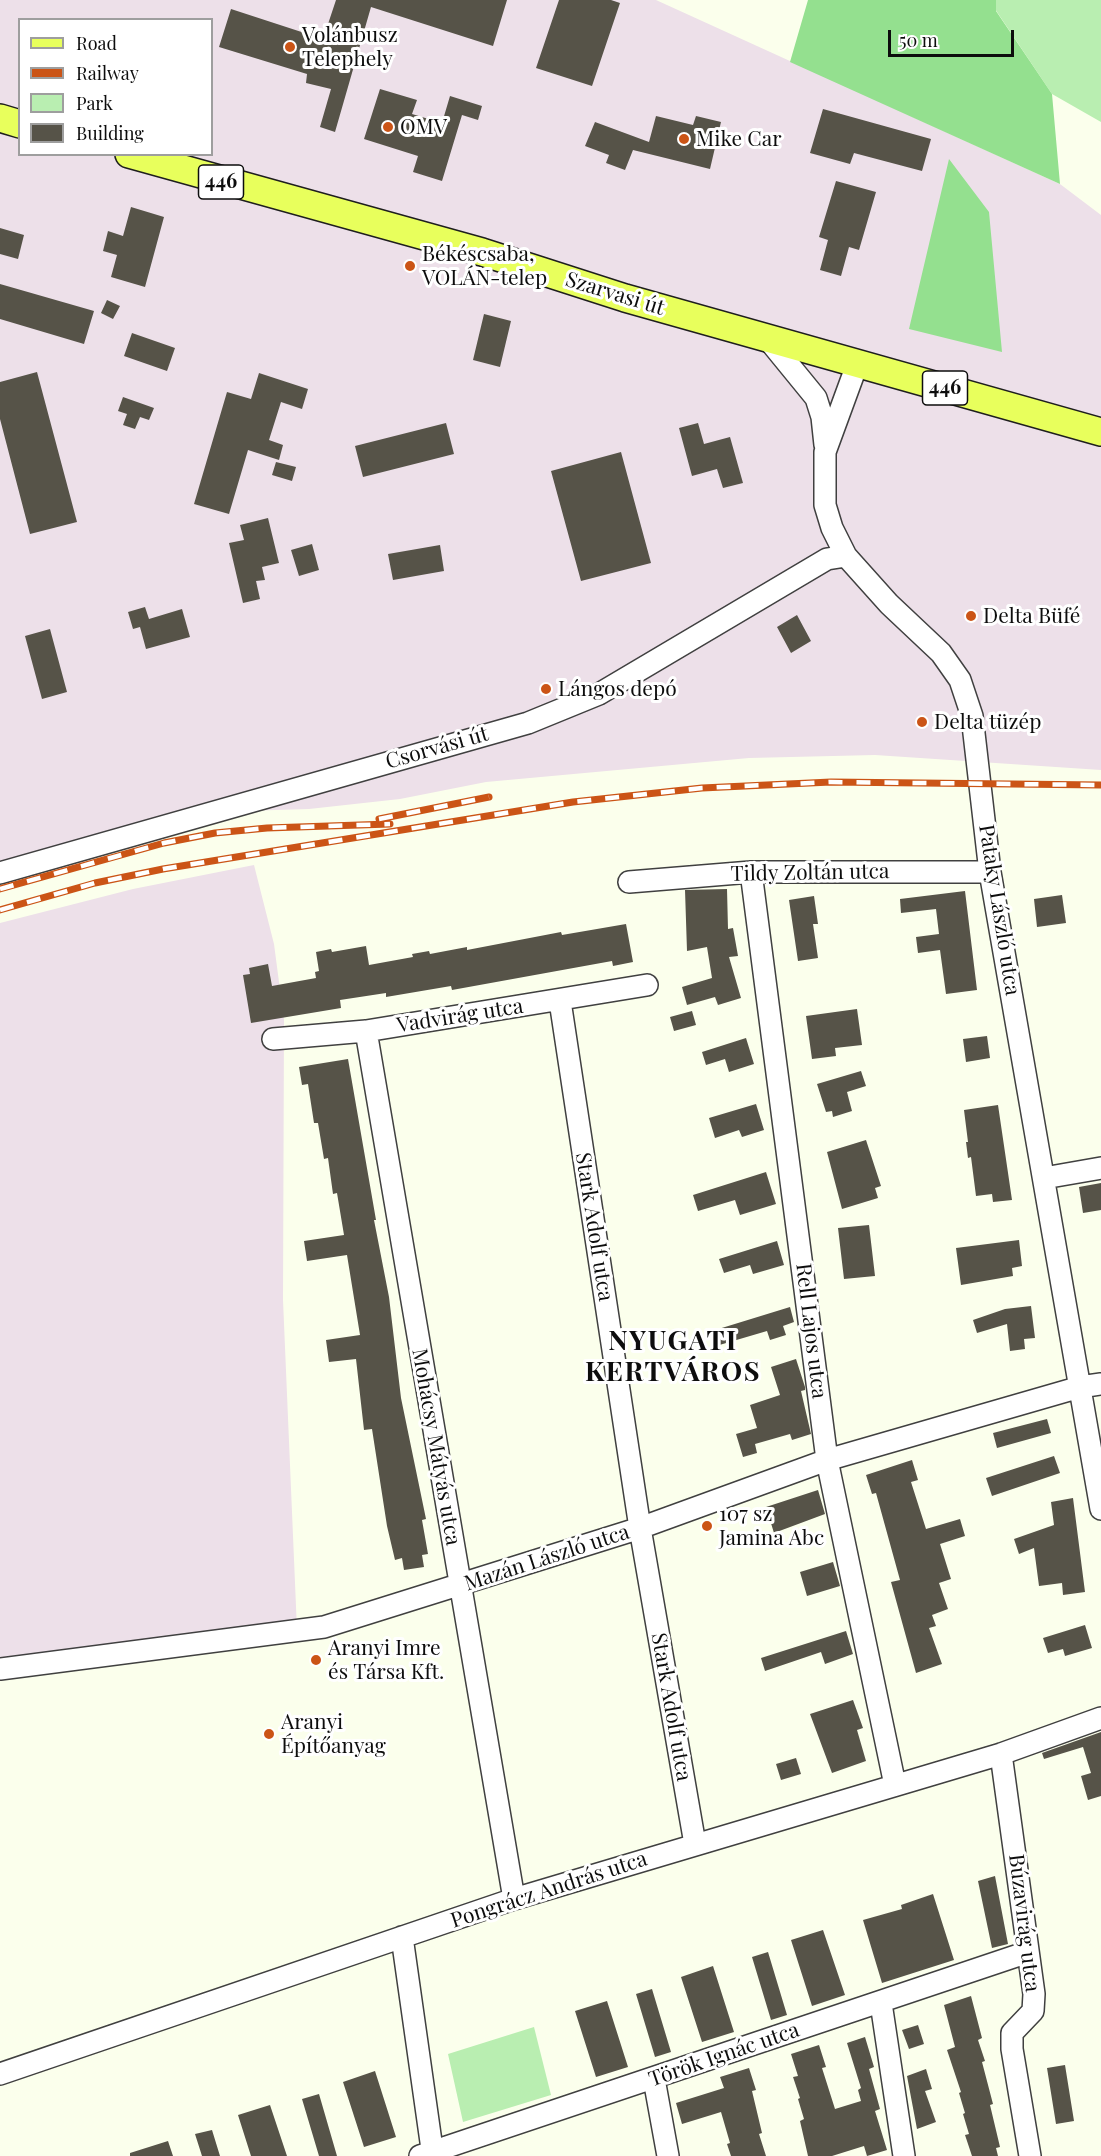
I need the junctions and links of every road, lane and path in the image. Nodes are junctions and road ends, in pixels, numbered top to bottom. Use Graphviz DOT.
graph roads {
  1 [pos="0,118"];
  2 [pos="18,122"];
  3 [pos="136,156"];
  4 [pos="767,338"];
  5 [pos="858,362"];
  6 [pos="1101,432"];
  7 [pos="825,452"];
  8 [pos="846,556"];
  9 [pos="751,872"];
  10 [pos="990,872"];
  11 [pos="0,873"];
  12 [pos="629,882"];
  13 [pos="647,985"];
  14 [pos="560,1001"];
  15 [pos="366,1031"];
  16 [pos="273,1039"];
  17 [pos="1101,1168"];
  18 [pos="1044,1178"];
  19 [pos="1090,1386"];
  20 [pos="827,1460"];
  21 [pos="1101,1509"];
  22 [pos="640,1528"];
  23 [pos="459,1586"];
  24 [pos="0,1669"];
  25 [pos="1101,1718"];
  26 [pos="1002,1754"];
  27 [pos="895,1785"];
  28 [pos="695,1844"];
  29 [pos="514,1899"];
  30 [pos="402,1937"];
  31 [pos="1028,1952"];
  32 [pos="881,2003"];
  33 [pos="0,2074"];
  34 [pos="654,2079"];
  35 [pos="429,2155"];
  36 [pos="668,2156"];
  37 [pos="904,2156"];
  38 [pos="1030,2156"];
  1 -- 2 [label="main road"];
  3 -- 4 [label="main road, Szarvasi út / 446"];
  4 -- 5 [label="main road, Szarvasi út / 446"];
  4 -- 7 [label="street"];
  5 -- 6 [label="main road, Szarvasi út / 446"];
  5 -- 7 [label="street, Pataky László utca"];
  7 -- 8 [label="street, Pataky László utca"];
  8 -- 10 [label="street, Pataky László utca"];
  8 -- 11 [label="street, Csorvási út"];
  9 -- 10 [label="street, Tildy Zoltán utca"];
  9 -- 12 [label="street, Tildy Zoltán utca"];
  9 -- 20 [label="street, Rell Lajos utca"];
  10 -- 18 [label="street, Pataky László utca"];
  13 -- 14 [label="street, Vadvirág utca"];
  14 -- 15 [label="street, Vadvirág utca"];
  14 -- 22 [label="street, Stark Adolf utca"];
  15 -- 16 [label="street, Vadvirág utca"];
  15 -- 23 [label="street, Mohácsy Mátyás utca"];
  17 -- 18 [label="street"];
  18 -- 19 [label="street, Pataky László utca"];
  19 -- 20 [label="street, Mazán László utca"];
  19 -- 21 [label="street, Pataky László utca"];
  20 -- 22 [label="street, Mazán László utca"];
  20 -- 27 [label="street, Rell Lajos utca"];
  22 -- 23 [label="street, Mazán László utca"];
  22 -- 28 [label="street, Stark Adolf utca"];
  23 -- 24 [label="street, Mazán László utca"];
  23 -- 29 [label="street, Mohácsy Mátyás utca"];
  25 -- 26 [label="street, Pongrácz András utca"];
  26 -- 27 [label="street, Pongrácz András utca"];
  26 -- 31 [label="street, Búzavirág utca"];
  27 -- 28 [label="street, Pongrácz András utca"];
  28 -- 29 [label="street, Pongrácz András utca"];
  29 -- 30 [label="street, Pongrácz András utca"];
  30 -- 33 [label="street, Pongrácz András utca"];
  30 -- 35 [label="street"];
  31 -- 32 [label="street, Török Ignác utca"];
  31 -- 38 [label="street, Búzavirág utca"];
  32 -- 34 [label="street, Török Ignác utca"];
  32 -- 37 [label="street"];
  34 -- 35 [label="street, Török Ignác utca"];
  34 -- 36 [label="street"];
}
